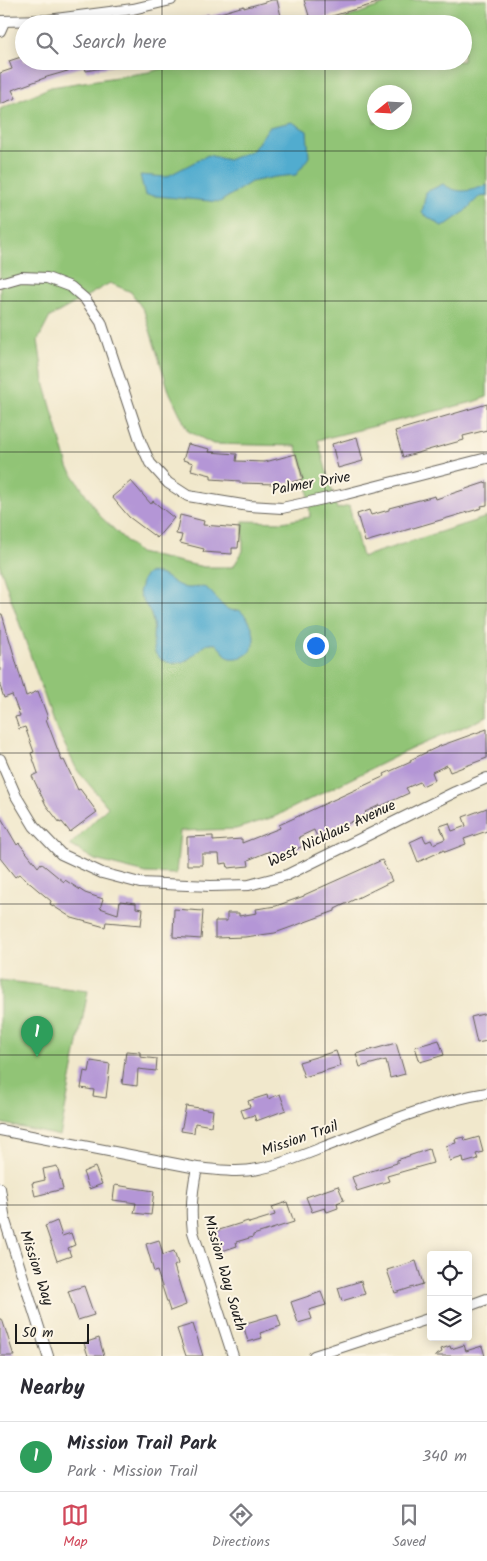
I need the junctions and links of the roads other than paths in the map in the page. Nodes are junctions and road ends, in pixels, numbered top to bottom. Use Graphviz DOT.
graph roads {
  1 [pos="171,0"];
  2 [pos="88,15"];
  3 [pos="15,24"];
  4 [pos="1,25"];
  5 [pos="0,283"];
  6 [pos="487,458"];
  7 [pos="0,759"];
  8 [pos="487,778"];
  9 [pos="487,1093"];
  10 [pos="0,1130"];
  11 [pos="197,1168"];
  12 [pos="0,1188"];
  13 [pos="487,1299"];
  14 [pos="472,1305"];
  15 [pos="427,1319"];
  16 [pos="48,1356"];
  17 [pos="233,1356"];
  18 [pos="314,1356"];
  1 -- 2 [label="street"];
  3 -- 4 [label="street"];
  5 -- 6 [label="street, Palmer Drive"];
  7 -- 8 [label="street, West Nicklaus Avenue"];
  9 -- 11 [label="street, Mission Trail"];
  10 -- 11 [label="street, Mission Trail"];
  11 -- 17 [label="street, Mission Way South"];
  12 -- 16 [label="street, Mission Way"];
  13 -- 14 [label="street"];
  15 -- 18 [label="street"];
}
